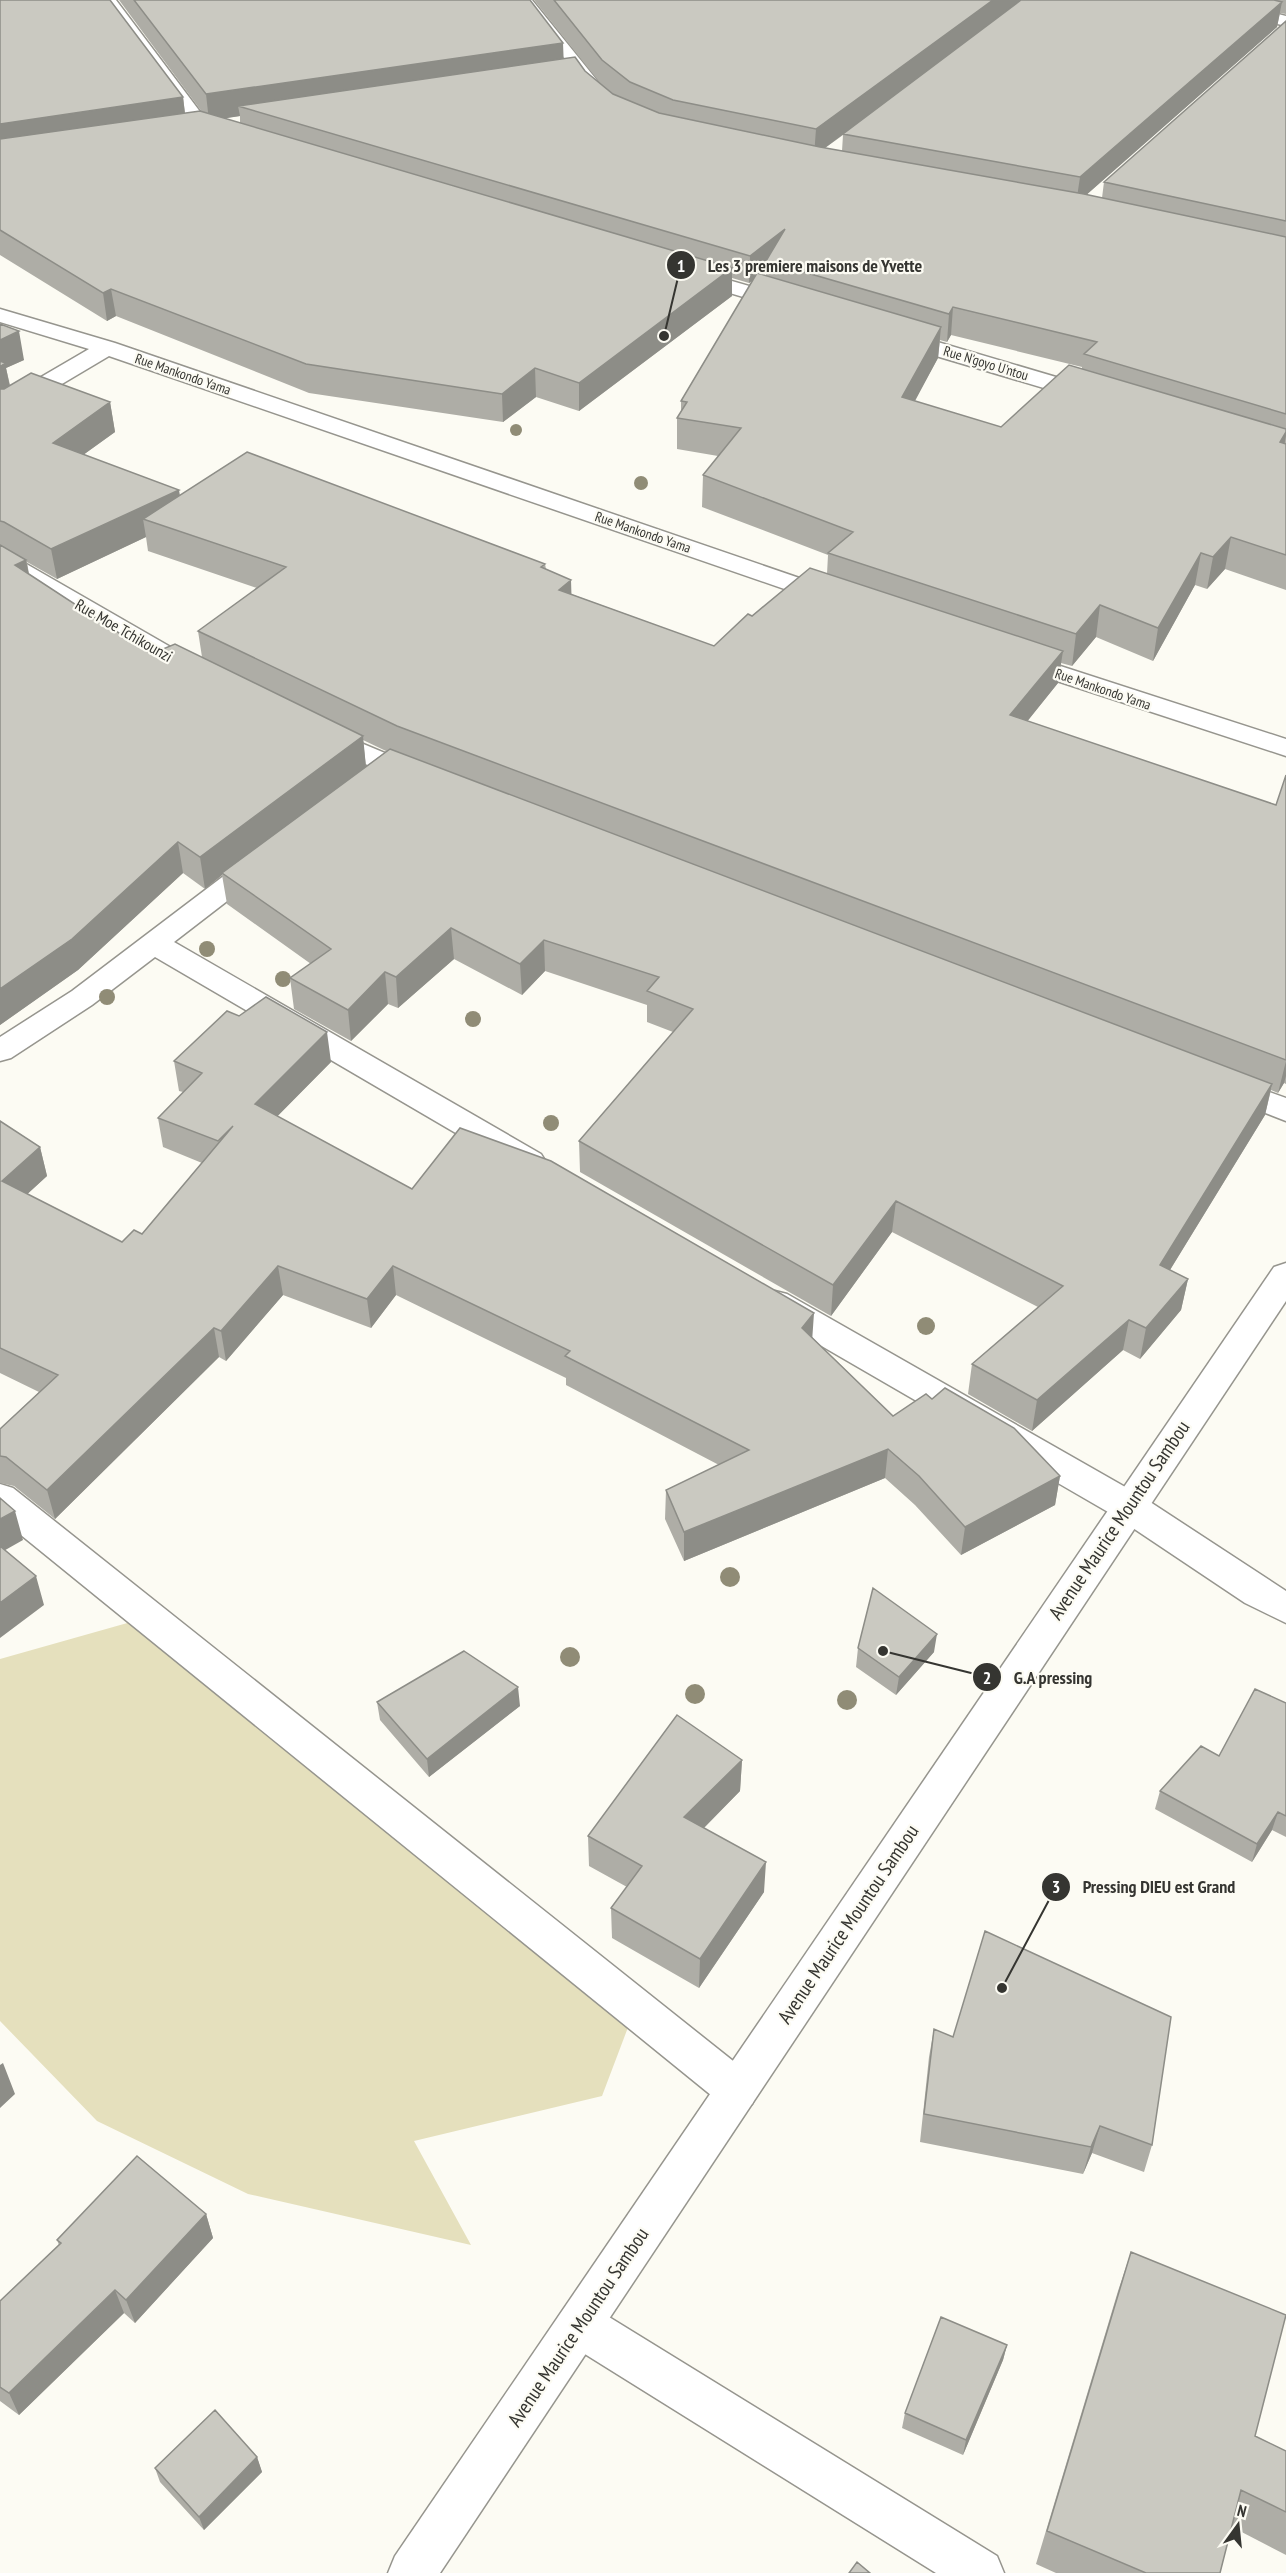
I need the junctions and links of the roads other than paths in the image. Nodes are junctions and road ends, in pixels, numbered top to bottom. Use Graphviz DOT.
graph roads {
  1 [pos="107,0"];
  2 [pos="523,0"];
  3 [pos="1197,0"];
  4 [pos="1283,30"];
  5 [pos="582,74"];
  6 [pos="558,78"];
  7 [pos="615,108"];
  8 [pos="203,129"];
  9 [pos="226,130"];
  10 [pos="180,132"];
  11 [pos="665,267"];
  12 [pos="813,312"];
  13 [pos="0,315"];
  14 [pos="880,332"];
  15 [pos="107,348"];
  16 [pos="1117,403"];
  17 [pos="0,411"];
  18 [pos="0,558"];
  19 [pos="856,606"];
  20 [pos="992,651"];
  21 [pos="224,687"];
  22 [pos="307,727"];
  23 [pos="1286,748"];
  24 [pos="445,787"];
  25 [pos="285,844"];
  26 [pos="153,943"];
  27 [pos="0,1051"];
  28 [pos="1197,1076"];
  29 [pos="1286,1110"];
  30 [pos="553,1175"];
  31 [pos="1286,1275"];
  32 [pos="748,1287"];
  33 [pos="0,1498"];
  34 [pos="1128,1506"];
  35 [pos="1286,1608"];
  36 [pos="736,2090"];
  37 [pos="580,2325"];
  38 [pos="411,2573"];
  39 [pos="980,2573"];
  1 -- 8 [label="street"];
  2 -- 5 [label="street"];
  3 -- 4 [label="street"];
  5 -- 6 [label="street"];
  5 -- 7 [label="street"];
  8 -- 9 [label="street"];
  8 -- 10 [label="street"];
  11 -- 12 [label="street"];
  13 -- 15 [label="street, Rue Mankondo Yama"];
  14 -- 16 [label="street, Rue N'goyo U'ntou"];
  15 -- 17 [label="street"];
  15 -- 19 [label="street, Rue Mankondo Yama"];
  18 -- 21 [label="street, Rue Moe Tchikounzi"];
  20 -- 23 [label="street, Rue Mankondo Yama"];
  22 -- 24 [label="street"];
  25 -- 26 [label="street"];
  26 -- 27 [label="street"];
  26 -- 30 [label="street"];
  28 -- 29 [label="street"];
  31 -- 34 [label="street, Avenue Maurice Mountou Sambou"];
  32 -- 34 [label="street"];
  33 -- 36 [label="street"];
  34 -- 35 [label="street"];
  34 -- 36 [label="street, Avenue Maurice Mountou Sambou"];
  36 -- 37 [label="street, Avenue Maurice Mountou Sambou"];
  37 -- 38 [label="street, Avenue Maurice Mountou Sambou"];
  37 -- 39 [label="street"];
}
